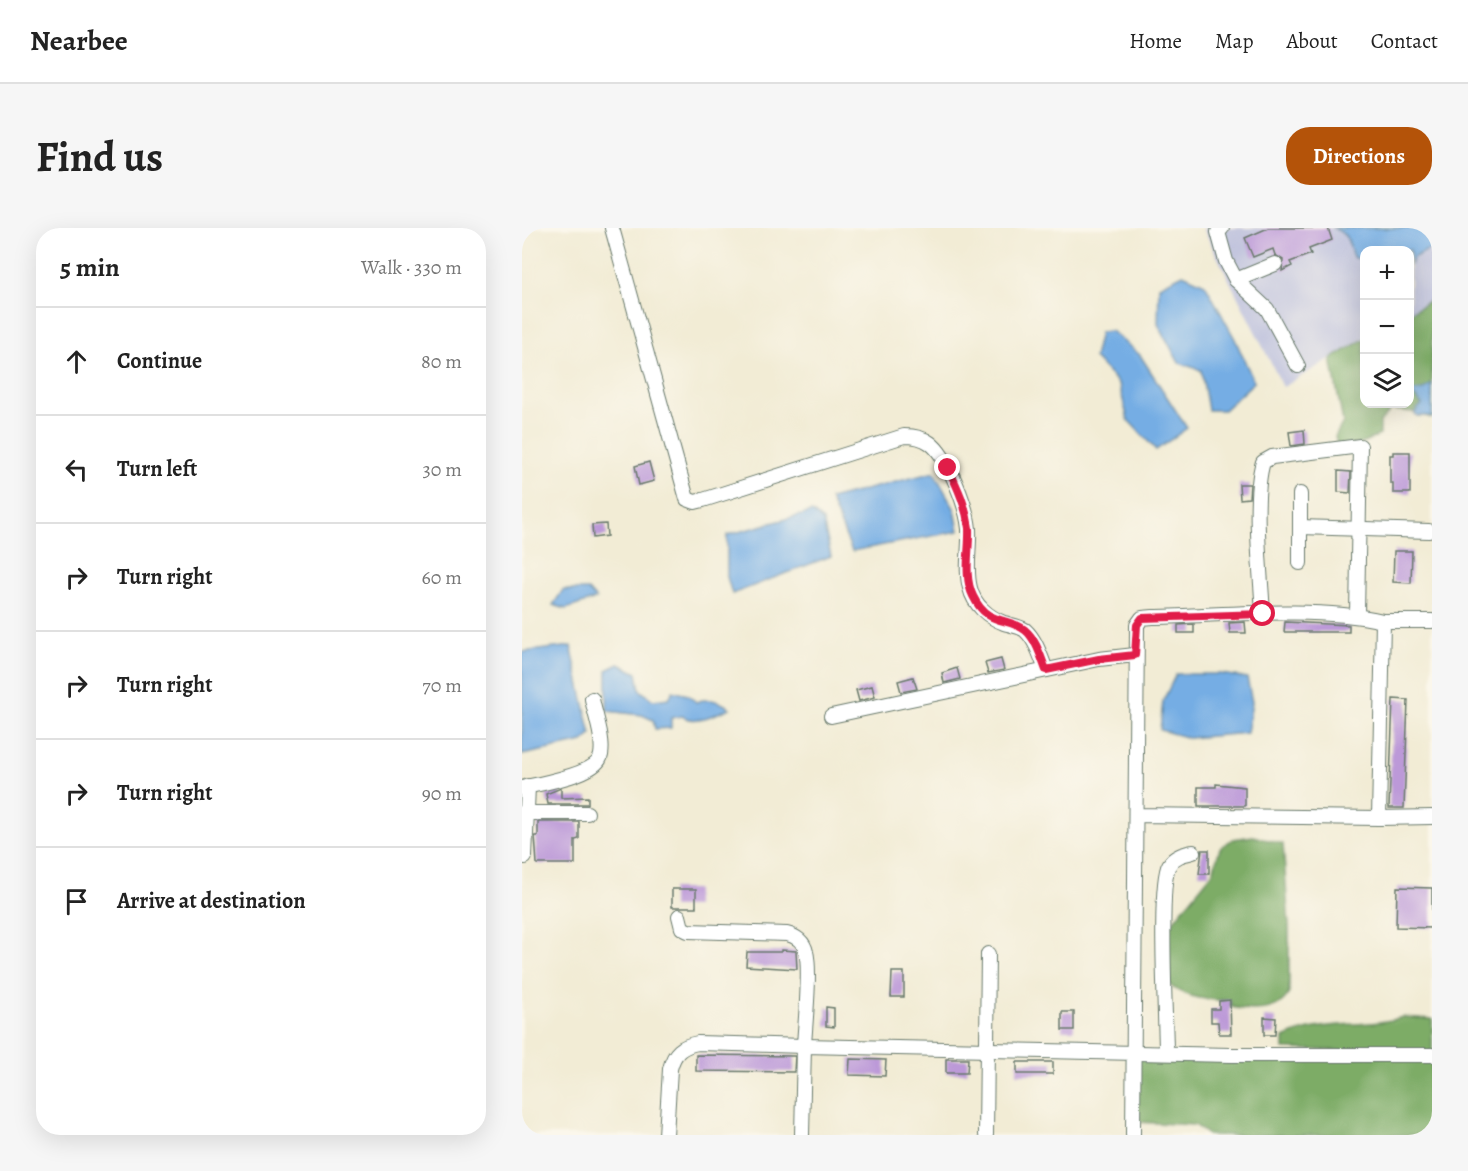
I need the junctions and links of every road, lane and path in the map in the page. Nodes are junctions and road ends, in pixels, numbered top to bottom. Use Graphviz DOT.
graph roads {
  1 [pos="612,228"];
  2 [pos="1221,228"];
  3 [pos="1275,264"];
  4 [pos="1236,280"];
  5 [pos="1298,366"];
  6 [pos="1300,494"];
  7 [pos="1300,527"];
  8 [pos="1357,529"];
  9 [pos="1430,531"];
  10 [pos="1300,563"];
  11 [pos="1263,614"];
  12 [pos="1357,615"];
  13 [pos="1383,621"];
  14 [pos="1432,621"];
  15 [pos="1135,655"];
  16 [pos="1046,670"];
  17 [pos="592,699"];
  18 [pos="831,716"];
  19 [pos="525,787"];
  20 [pos="524,813"];
  21 [pos="587,813"];
  22 [pos="1136,815"];
  23 [pos="1432,817"];
  24 [pos="1379,818"];
  25 [pos="1193,852"];
  26 [pos="525,857"];
  27 [pos="679,916"];
  28 [pos="988,954"];
  29 [pos="804,1046"];
  30 [pos="987,1050"];
  31 [pos="1135,1053"];
  32 [pos="1166,1053"];
  33 [pos="1432,1054"];
  34 [pos="666,1135"];
  35 [pos="802,1135"];
  36 [pos="986,1135"];
  37 [pos="1133,1135"];
  1 -- 16 [label="lane"];
  2 -- 4 [label="lane"];
  3 -- 4 [label="lane"];
  4 -- 5 [label="lane"];
  6 -- 7 [label="lane"];
  7 -- 8 [label="lane"];
  7 -- 10 [label="lane"];
  8 -- 9 [label="lane"];
  8 -- 11 [label="lane"];
  8 -- 12 [label="lane"];
  11 -- 12 [label="lane"];
  11 -- 15 [label="lane"];
  12 -- 13 [label="lane"];
  13 -- 14 [label="lane"];
  13 -- 24 [label="lane"];
  15 -- 16 [label="lane"];
  15 -- 22 [label="lane"];
  16 -- 18 [label="lane"];
  17 -- 19 [label="lane"];
  19 -- 20 [label="lane"];
  20 -- 21 [label="lane"];
  20 -- 26 [label="lane"];
  22 -- 24 [label="lane"];
  22 -- 31 [label="lane"];
  23 -- 24 [label="lane"];
  25 -- 32 [label="lane"];
  27 -- 29 [label="lane"];
  28 -- 30 [label="lane"];
  29 -- 30 [label="lane"];
  29 -- 34 [label="lane"];
  29 -- 35 [label="lane"];
  30 -- 31 [label="lane"];
  30 -- 36 [label="lane"];
  31 -- 32 [label="lane"];
  31 -- 37 [label="lane"];
  32 -- 33 [label="lane"];
}
